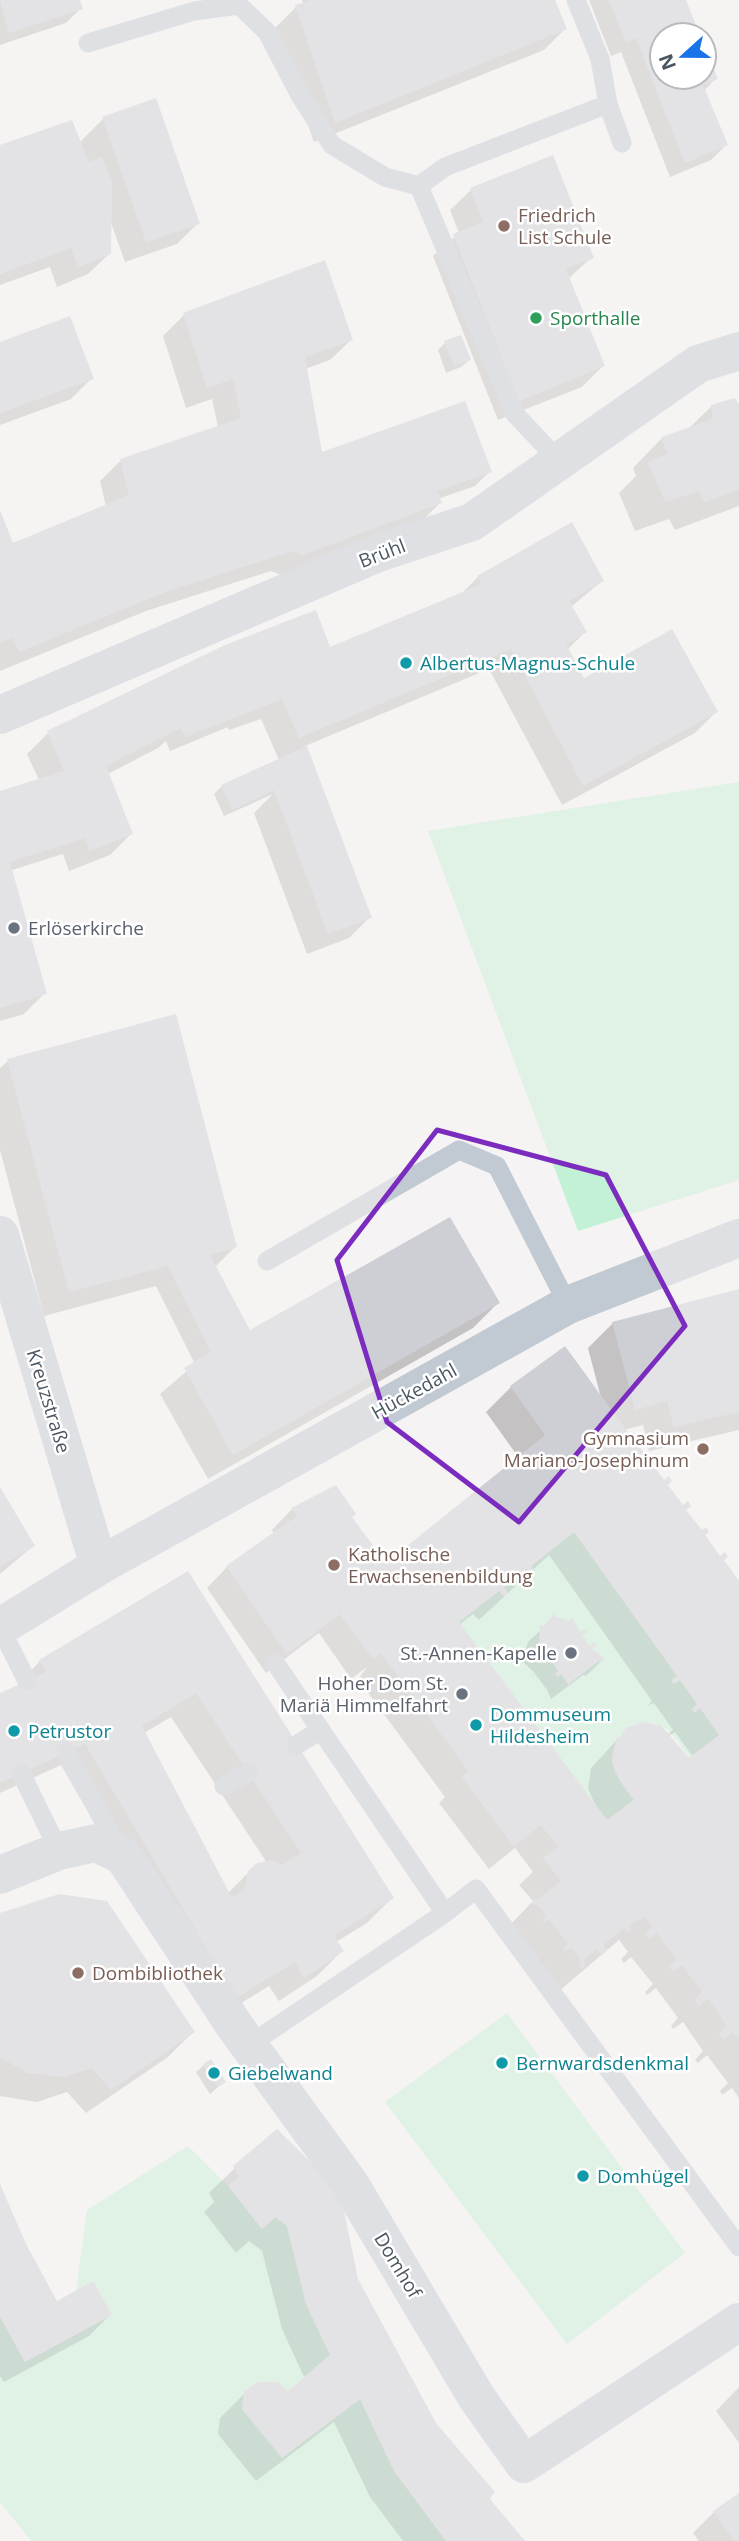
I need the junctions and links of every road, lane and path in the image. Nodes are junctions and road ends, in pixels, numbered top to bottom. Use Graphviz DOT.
graph roads {
  1 [pos="576,0"];
  2 [pos="88,43"];
  3 [pos="608,104"];
  4 [pos="622,143"];
  5 [pos="419,186"];
  6 [pos="739,351"];
  7 [pos="560,462"];
  8 [pos="0,715"];
  9 [pos="0,1235"];
  10 [pos="739,1238"];
  11 [pos="267,1261"];
  12 [pos="568,1305"];
  13 [pos="99,1566"];
  14 [pos="0,1627"];
  15 [pos="276,1664"];
  16 [pos="27,1681"];
  17 [pos="321,1730"];
  18 [pos="296,1745"];
  19 [pos="66,1752"];
  20 [pos="249,1772"];
  21 [pos="21,1773"];
  22 [pos="224,1786"];
  23 [pos="59,1851"];
  24 [pos="123,1856"];
  25 [pos="0,1875"];
  26 [pos="445,1913"];
  27 [pos="249,2045"];
  28 [pos="739,2247"];
  29 [pos="739,2322"];
  1 -- 3 [label="lane"];
  2 -- 5 [label="lane"];
  3 -- 4 [label="lane"];
  3 -- 5 [label="lane"];
  5 -- 7 [label="lane"];
  6 -- 7 [label="street, Brühl"];
  7 -- 8 [label="street, Brühl"];
  9 -- 13 [label="street, Kreuzstraße"];
  10 -- 12 [label="street, Hückedahl"];
  11 -- 12 [label="lane"];
  12 -- 13 [label="street, Hückedahl"];
  13 -- 14 [label="street, Hückedahl"];
  14 -- 16 [label="lane"];
  15 -- 17 [label="lane"];
  17 -- 18 [label="lane"];
  17 -- 26 [label="lane"];
  19 -- 24 [label="lane, Domhof"];
  20 -- 22 [label="lane"];
  21 -- 23 [label="lane"];
  23 -- 24 [label="street"];
  23 -- 25 [label="street"];
  24 -- 27 [label="street, Domhof"];
  26 -- 27 [label="lane"];
  26 -- 28 [label="lane"];
  27 -- 29 [label="street, Domhof"];
}
